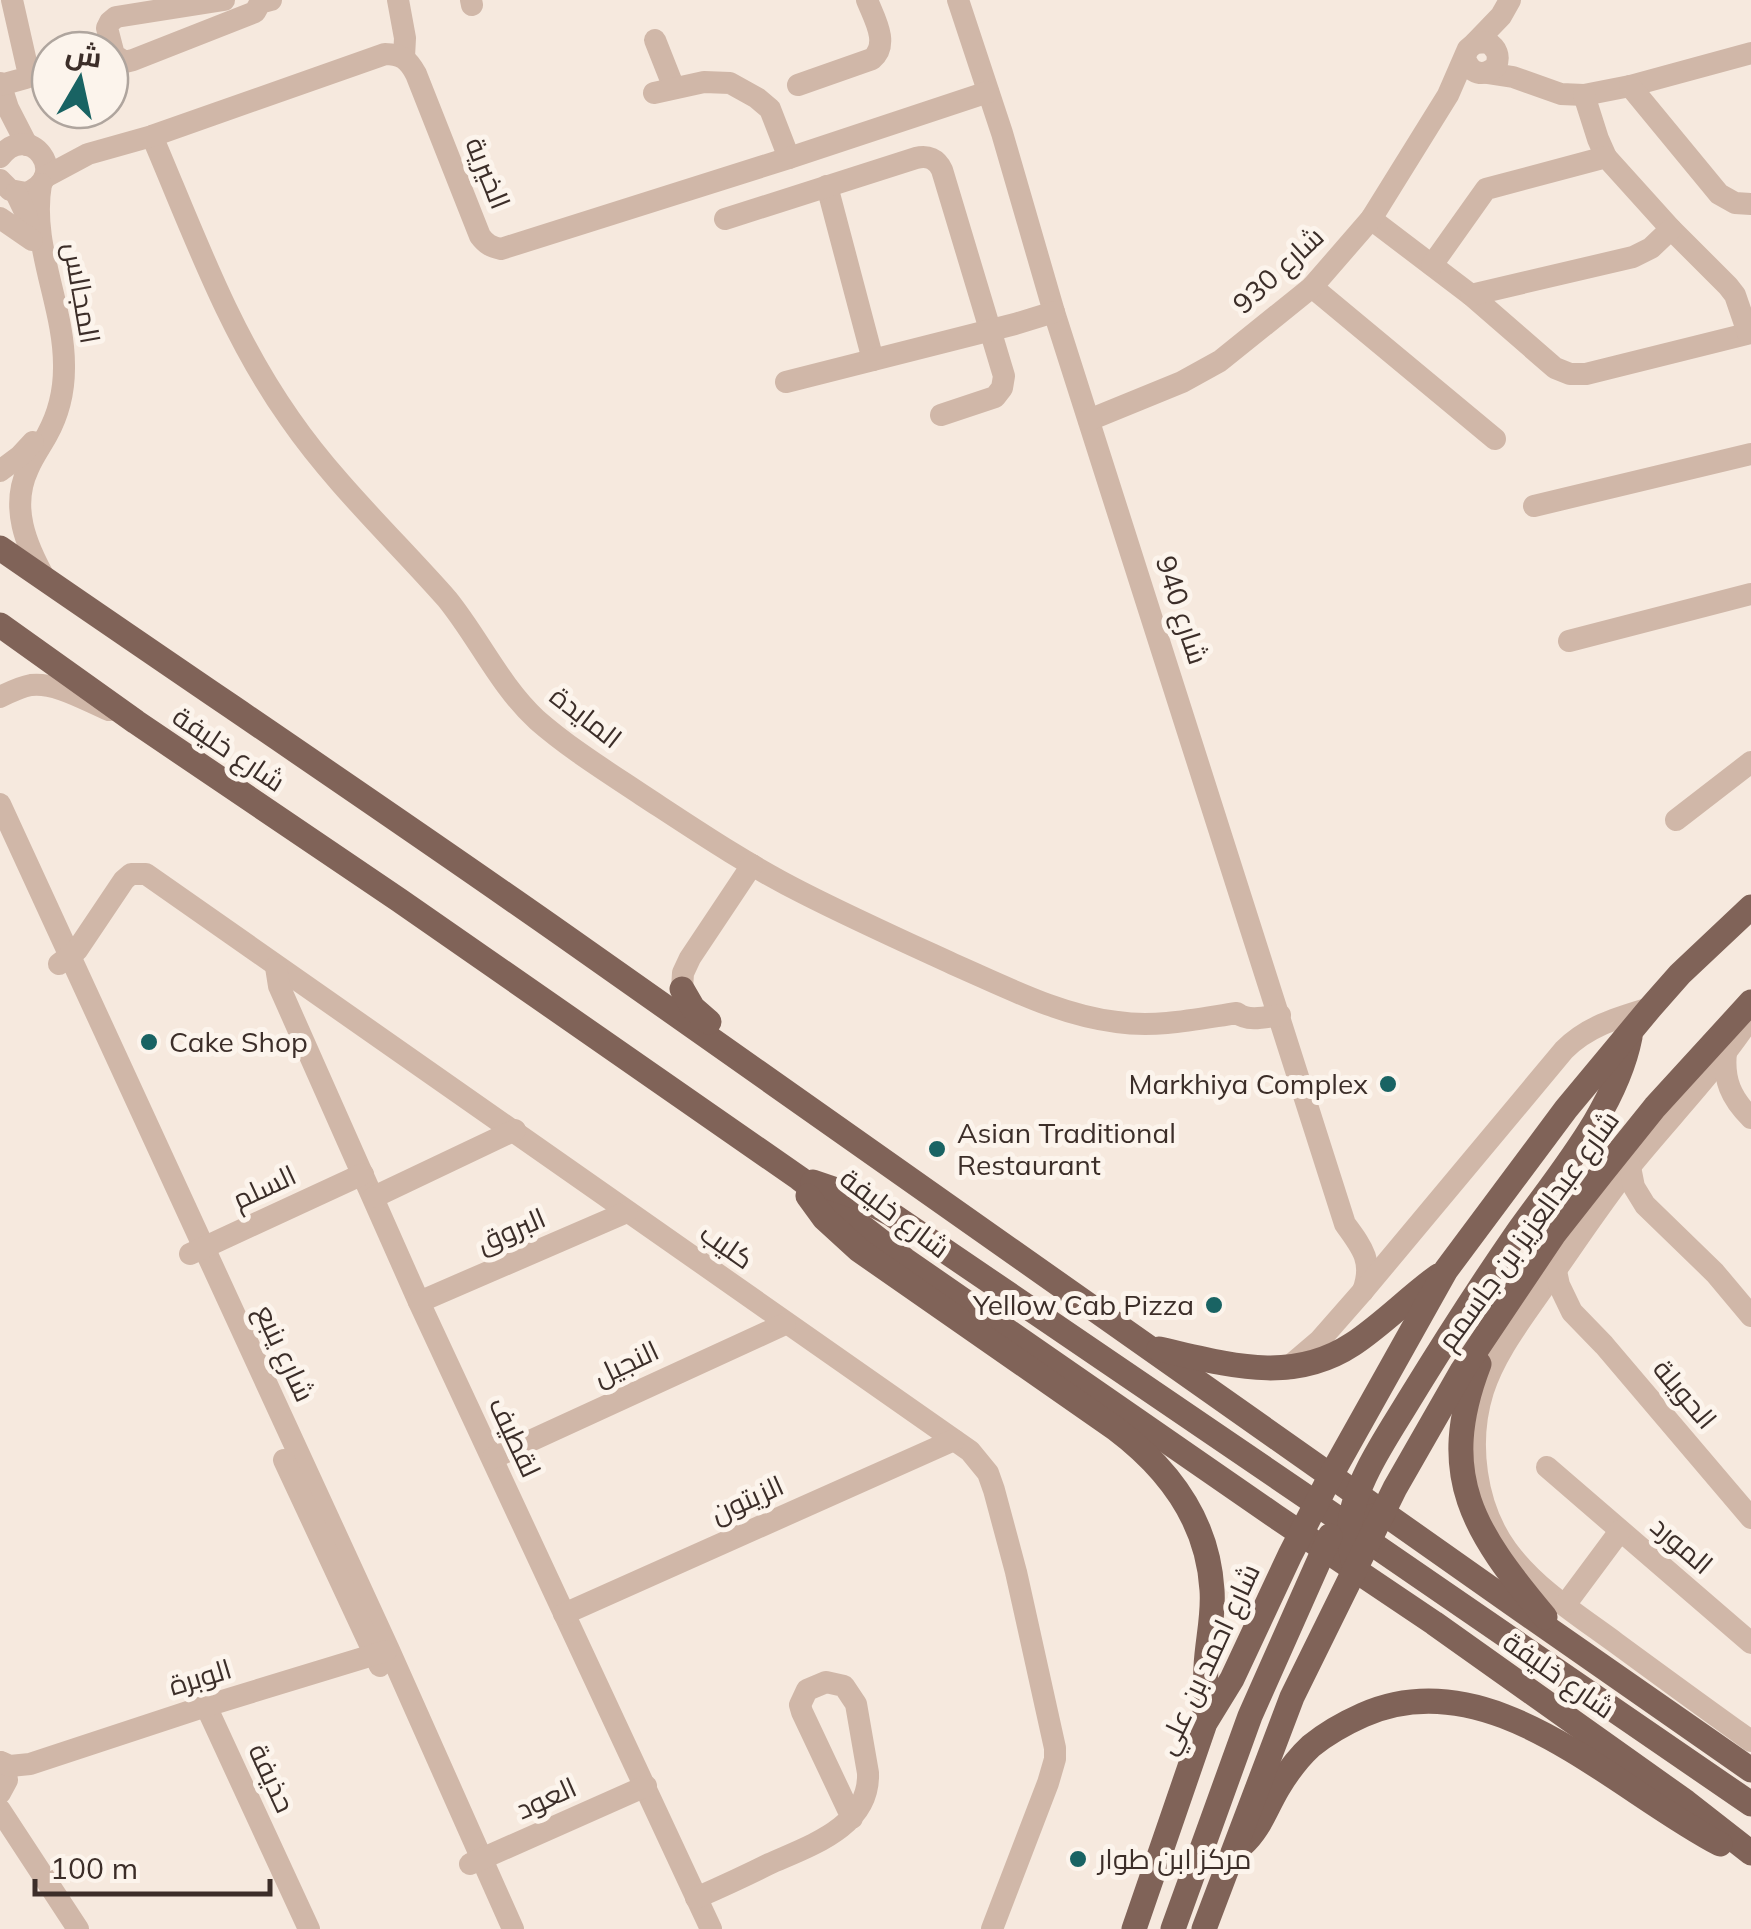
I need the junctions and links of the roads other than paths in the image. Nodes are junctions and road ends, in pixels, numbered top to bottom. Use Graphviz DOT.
graph roads {
  1 [pos="12,0"];
  2 [pos="224,0"];
  3 [pos="398,0"];
  4 [pos="867,0"];
  5 [pos="958,0"];
  6 [pos="263,1"];
  7 [pos="1506,8"];
  8 [pos="655,40"];
  9 [pos="1751,52"];
  10 [pos="404,57"];
  11 [pos="1483,59"];
  12 [pos="0,84"];
  13 [pos="798,85"];
  14 [pos="1630,86"];
  15 [pos="988,92"];
  16 [pos="1584,95"];
  17 [pos="0,118"];
  18 [pos="152,136"];
  19 [pos="33,148"];
  20 [pos="88,154"];
  21 [pos="1,156"];
  22 [pos="1606,156"];
  23 [pos="789,158"];
  24 [pos="43,181"];
  25 [pos="827,186"];
  26 [pos="6,189"];
  27 [pos="1751,204"];
  28 [pos="0,218"];
  29 [pos="725,219"];
  30 [pos="1371,219"];
  31 [pos="1671,229"];
  32 [pos="32,240"];
  33 [pos="1432,265"];
  34 [pos="1312,287"];
  35 [pos="1471,296"];
  36 [pos="1054,312"];
  37 [pos="990,330"];
  38 [pos="1749,333"];
  39 [pos="874,360"];
  40 [pos="786,382"];
  41 [pos="941,415"];
  42 [pos="1089,420"];
  43 [pos="1494,439"];
  44 [pos="1751,454"];
  45 [pos="0,471"];
  46 [pos="1534,506"];
  47 [pos="0,548"];
  48 [pos="45,579"];
  49 [pos="1751,594"];
  50 [pos="0,625"];
  51 [pos="1569,641"];
  52 [pos="0,698"];
  53 [pos="136,722"];
  54 [pos="1751,762"];
  55 [pos="2,819"];
  56 [pos="1676,820"];
  57 [pos="752,865"];
  58 [pos="1751,907"];
  59 [pos="64,960"];
  60 [pos="276,967"];
  61 [pos="682,990"];
  62 [pos="1751,1002"];
  63 [pos="1276,1005"];
  64 [pos="1650,1008"];
  65 [pos="1751,1016"];
  66 [pos="1631,1032"];
  67 [pos="1726,1052"];
  68 [pos="1686,1098"];
  69 [pos="816,1112"];
  70 [pos="1746,1112"];
  71 [pos="514,1130"];
  72 [pos="1630,1167"];
  73 [pos="364,1174"];
  74 [pos="799,1178"];
  75 [pos="374,1197"];
  76 [pos="1606,1199"];
  77 [pos="1645,1205"];
  78 [pos="627,1212"];
  79 [pos="1412,1232"];
  80 [pos="1355,1236"];
  81 [pos="197,1251"];
  82 [pos="1446,1270"];
  83 [pos="1556,1271"];
  84 [pos="1363,1291"];
  85 [pos="418,1302"];
  86 [pos="1518,1306"];
  87 [pos="1572,1312"];
  88 [pos="1751,1316"];
  89 [pos="785,1324"];
  90 [pos="1150,1348"];
  91 [pos="1286,1369"];
  92 [pos="954,1440"];
  93 [pos="492,1458"];
  94 [pos="1547,1467"];
  95 [pos="1330,1478"];
  96 [pos="1383,1514"];
  97 [pos="1751,1518"];
  98 [pos="1342,1523"];
  99 [pos="1620,1531"];
  100 [pos="1302,1534"];
  101 [pos="1354,1568"];
  102 [pos="1565,1606"];
  103 [pos="564,1614"];
  104 [pos="358,1622"];
  105 [pos="1566,1642"];
  106 [pos="1751,1643"];
  107 [pos="382,1652"];
  108 [pos="339,1666"];
  109 [pos="206,1706"];
  110 [pos="1205,1723"];
  111 [pos="1751,1741"];
  112 [pos="1751,1770"];
  113 [pos="646,1786"];
  114 [pos="3,1789"];
  115 [pos="1751,1804"];
  116 [pos="852,1818"];
  117 [pos="1230,1855"];
  118 [pos="1751,1856"];
  119 [pos="476,1862"];
  120 [pos="696,1898"];
  121 [pos="78,1929"];
  122 [pos="309,1929"];
  123 [pos="499,1929"];
  124 [pos="513,1929"];
  125 [pos="710,1929"];
  126 [pos="992,1929"];
  127 [pos="1134,1929"];
  128 [pos="1174,1929"];
  129 [pos="1204,1929"];
  1 -- 12 [label="street"];
  2 -- 6 [label="street"];
  3 -- 10 [label="street"];
  4 -- 13 [label="street"];
  5 -- 15 [label="street, شارع 940"];
  7 -- 11 [label="street, شارع 930"];
  8 -- 23 [label="street"];
  9 -- 14 [label="street"];
  10 -- 18 [label="street"];
  10 -- 23 [label="street, الخيرية"];
  11 -- 16 [label="street"];
  11 -- 30 [label="street, شارع 930"];
  12 -- 19 [label="street"];
  14 -- 16 [label="street"];
  14 -- 27 [label="street"];
  15 -- 23 [label="street, الخيرية"];
  15 -- 36 [label="street, شارع 940"];
  16 -- 22 [label="street"];
  17 -- 21 [label="street"];
  18 -- 20 [label="street"];
  18 -- 57 [label="street, المايدة"];
  19 -- 20 [label="street"];
  19 -- 21 [label="street"];
  19 -- 24 [label="street, المجالس"];
  20 -- 24 [label="street"];
  22 -- 31 [label="street"];
  22 -- 33 [label="street"];
  24 -- 26 [label="street"];
  24 -- 48 [label="street, المجالس"];
  25 -- 29 [label="street"];
  25 -- 37 [label="street"];
  25 -- 39 [label="street"];
  26 -- 32 [label="street, المجالس"];
  28 -- 32 [label="street"];
  30 -- 33 [label="street"];
  30 -- 34 [label="street, شارع 930"];
  31 -- 35 [label="street"];
  31 -- 38 [label="street"];
  32 -- 45 [label="street, المجالس"];
  33 -- 35 [label="street"];
  34 -- 42 [label="street, شارع 930"];
  34 -- 43 [label="street"];
  35 -- 38 [label="street"];
  36 -- 37 [label="street"];
  36 -- 42 [label="street, شارع 940"];
  37 -- 39 [label="street"];
  37 -- 41 [label="street"];
  39 -- 40 [label="street"];
  42 -- 63 [label="street, شارع 940"];
  44 -- 46 [label="street"];
  47 -- 48 [label="main road, شارع خليفة"];
  48 -- 69 [label="main road, شارع خليفة"];
  49 -- 51 [label="street"];
  50 -- 53 [label="main road, شارع خليفة"];
  52 -- 53 [label="street"];
  53 -- 74 [label="main road, شارع خليفة"];
  54 -- 56 [label="street"];
  55 -- 59 [label="street, شارع ينبع"];
  57 -- 61 [label="street"];
  57 -- 63 [label="street, المايدة"];
  58 -- 64 [label="main road, شارع عبدالعزيز بن جاسمم"];
  59 -- 60 [label="street, كليب"];
  59 -- 81 [label="street, شارع ينبع"];
  60 -- 71 [label="street, كليب"];
  60 -- 73 [label="street, لقطيف"];
  61 -- 69 [label="main road"];
  62 -- 86 [label="main road, شارع عبدالعزيز بن جاسمم"];
  63 -- 80 [label="street, شارع 940"];
  64 -- 66 [label="main road, شارع عبدالعزيز بن جاسمم"];
  64 -- 79 [label="street, شارع عبدالعزيز بن جاسمم"];
  65 -- 67 [label="street, شارع عبدالعزيز بن جاسمم"];
  66 -- 82 [label="main road, شارع عبدالعزيز بن جاسمم"];
  66 -- 98 [label="main road"];
  67 -- 68 [label="street, شارع عبدالعزيز بن جاسمم"];
  67 -- 70 [label="street"];
  68 -- 70 [label="street"];
  68 -- 72 [label="street, شارع عبدالعزيز بن جاسمم"];
  69 -- 90 [label="main road, شارع خليفة"];
  71 -- 75 [label="street"];
  71 -- 78 [label="street, كليب"];
  72 -- 76 [label="street, شارع عبدالعزيز بن جاسمم"];
  72 -- 77 [label="street"];
  73 -- 75 [label="street, لقطيف"];
  73 -- 81 [label="street, السلم"];
  74 -- 98 [label="main road"];
  74 -- 100 [label="main road, شارع خليفة"];
  74 -- 110 [label="main road"];
  75 -- 85 [label="street, لقطيف"];
  76 -- 77 [label="street"];
  76 -- 83 [label="street, شارع عبدالعزيز بن جاسمم"];
  77 -- 88 [label="street"];
  78 -- 85 [label="street, البروق"];
  78 -- 89 [label="street, كليب"];
  79 -- 80 [label="street"];
  79 -- 84 [label="street, شارع عبدالعزيز بن جاسمم"];
  80 -- 84 [label="street, شارع 940"];
  81 -- 104 [label="street, شارع ينبع"];
  81 -- 107 [label="street, شارع ينبع"];
  82 -- 91 [label="main road"];
  82 -- 95 [label="main road, شارع عبدالعزيز بن جاسمم"];
  83 -- 86 [label="street, شارع عبدالعزيز بن جاسمم"];
  83 -- 87 [label="street, الحويلة"];
  84 -- 91 [label="street, شارع عبدالعزيز بن جاسمم"];
  85 -- 93 [label="street, لقطيف"];
  86 -- 87 [label="street"];
  86 -- 96 [label="main road, شارع عبدالعزيز بن جاسمم"];
  86 -- 102 [label="street, شارع عبدالعزيز بن جاسمم"];
  86 -- 105 [label="main road"];
  87 -- 97 [label="street, الحويلة"];
  89 -- 92 [label="street, كليب"];
  89 -- 93 [label="street, النجيل"];
  90 -- 91 [label="main road"];
  90 -- 95 [label="main road, شارع خليفة"];
  92 -- 103 [label="street, الزيتون"];
  92 -- 126 [label="street, كليب"];
  93 -- 103 [label="street, لقطيف"];
  94 -- 99 [label="street, المورد"];
  95 -- 98 [label="main road, شارع خليفة"];
  96 -- 98 [label="main road, شارع خليفة"];
  96 -- 105 [label="main road, شارع خليفة"];
  98 -- 100 [label="main road, شارع خليفة"];
  98 -- 101 [label="main road, شارع خليفة"];
  98 -- 101 [label="main road"];
  98 -- 115 [label="main road"];
  98 -- 128 [label="main road"];
  99 -- 102 [label="street, المورد"];
  99 -- 106 [label="street, المورد"];
  100 -- 110 [label="main road, شارع احمد بن علي"];
  101 -- 117 [label="main road"];
  101 -- 118 [label="main road, شارع خليفة"];
  102 -- 111 [label="street"];
  103 -- 113 [label="street, لقطيف"];
  104 -- 107 [label="street, شارع ينبع"];
  104 -- 108 [label="street"];
  105 -- 112 [label="main road, شارع خليفة"];
  107 -- 108 [label="street, الوبرة"];
  107 -- 119 [label="street, شارع ينبع"];
  108 -- 109 [label="street, الوبرة"];
  109 -- 114 [label="street, الوبرة"];
  109 -- 122 [label="street, حذيفة"];
  110 -- 127 [label="main road, شارع احمد بن علي"];
  113 -- 119 [label="street, العود"];
  113 -- 120 [label="street, لقطيف"];
  114 -- 121 [label="street"];
  116 -- 116 [label="street"];
  116 -- 120 [label="street"];
  117 -- 118 [label="main road"];
  117 -- 129 [label="main road"];
  119 -- 123 [label="street, شارع ينبع"];
  119 -- 124 [label="street, شارع ينبع"];
  120 -- 125 [label="street, لقطيف"];
}
